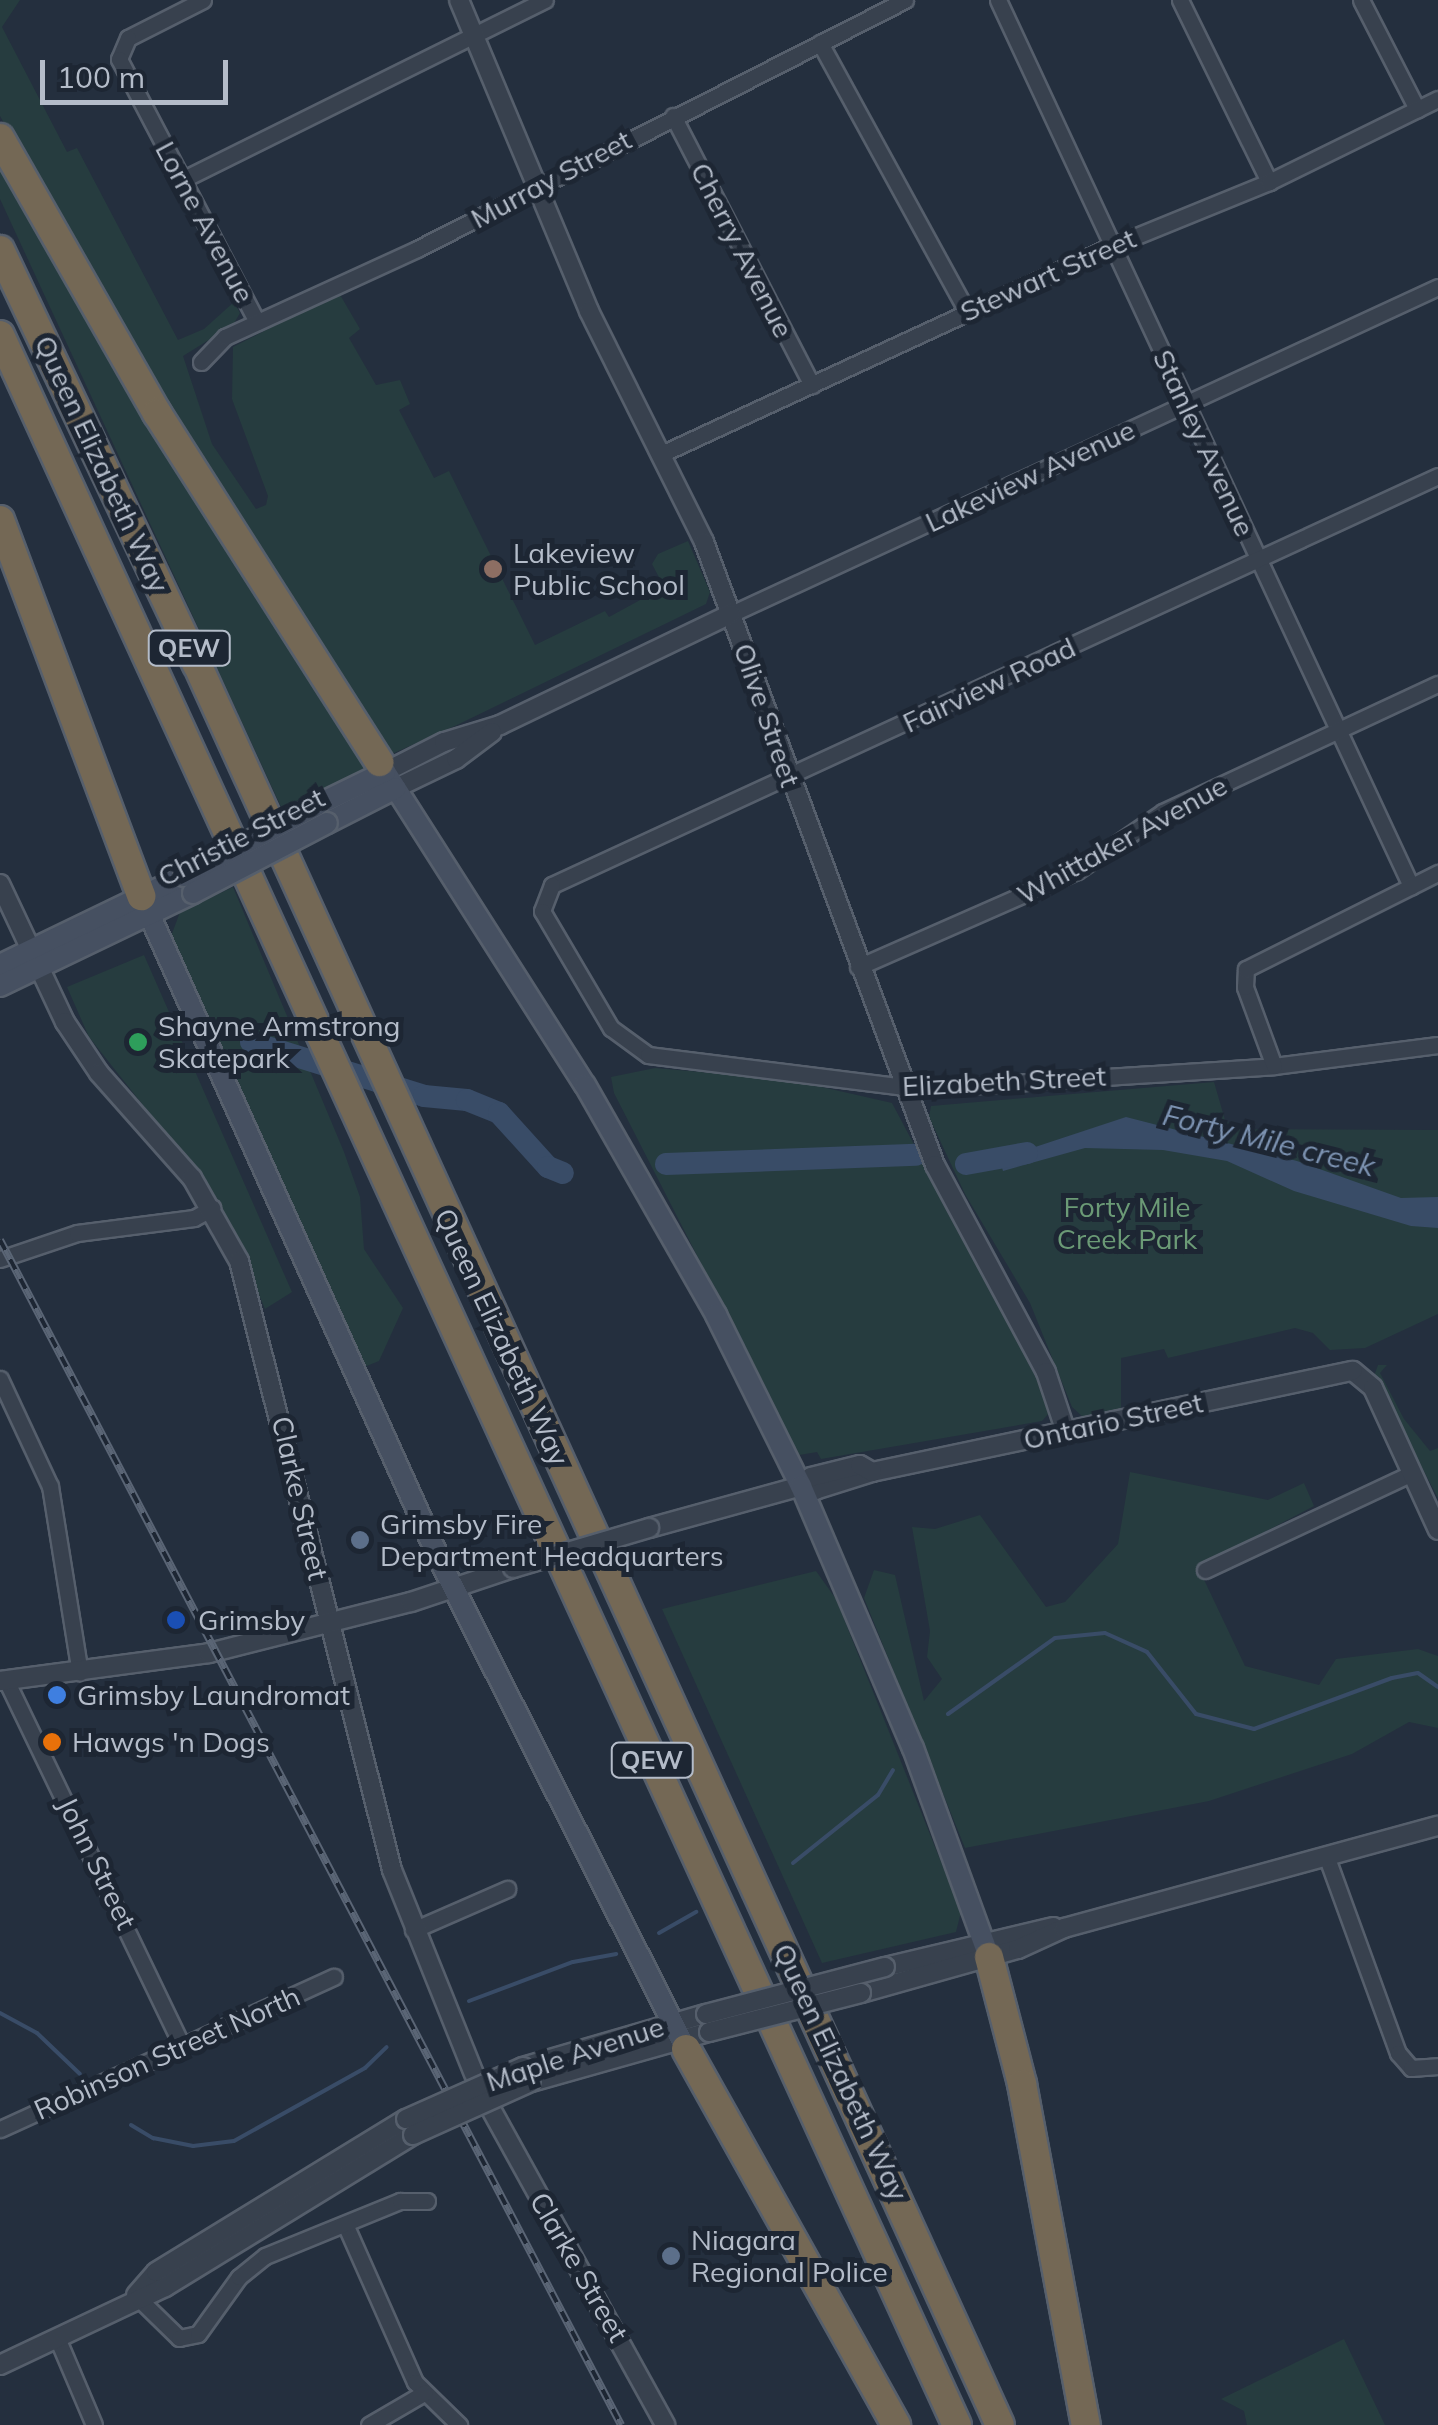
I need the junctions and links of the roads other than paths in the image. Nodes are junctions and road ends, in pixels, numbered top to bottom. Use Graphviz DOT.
graph roads {
  1 [pos="203,0"];
  2 [pos="459,0"];
  3 [pos="545,0"];
  4 [pos="905,0"];
  5 [pos="998,0"];
  6 [pos="1180,0"];
  7 [pos="1362,0"];
  8 [pos="881,5"];
  9 [pos="475,34"];
  10 [pos="820,44"];
  11 [pos="1438,99"];
  12 [pos="1417,109"];
  13 [pos="672,116"];
  14 [pos="0,138"];
  15 [pos="184,179"];
  16 [pos="1269,182"];
  17 [pos="534,186"];
  18 [pos="1112,246"];
  19 [pos="0,250"];
  20 [pos="1438,287"];
  21 [pos="967,311"];
  22 [pos="257,322"];
  23 [pos="0,335"];
  24 [pos="201,362"];
  25 [pos="812,385"];
  26 [pos="1185,404"];
  27 [pos="659,455"];
  28 [pos="1438,476"];
  29 [pos="0,520"];
  30 [pos="1260,559"];
  31 [pos="731,614"];
  32 [pos="1438,684"];
  33 [pos="1337,730"];
  34 [pos="387,774"];
  35 [pos="789,778"];
  36 [pos="1438,873"];
  37 [pos="0,884"];
  38 [pos="1412,886"];
  39 [pos="543,896"];
  40 [pos="145,906"];
  41 [pos="33,960"];
  42 [pos="0,965"];
  43 [pos="858,967"];
  44 [pos="0,986"];
  45 [pos="1438,1045"];
  46 [pos="1274,1066"];
  47 [pos="904,1089"];
  48 [pos="212,1208"];
  49 [pos="0,1260"];
  50 [pos="0,1379"];
  51 [pos="1066,1432"];
  52 [pos="1410,1474"];
  53 [pos="801,1486"];
  54 [pos="1438,1530"];
  55 [pos="1205,1570"];
  56 [pos="452,1586"];
  57 [pos="330,1620"];
  58 [pos="80,1672"];
  59 [pos="3,1680"];
  60 [pos="1438,1826"];
  61 [pos="1327,1858"];
  62 [pos="507,1889"];
  63 [pos="413,1930"];
  64 [pos="986,1949"];
  65 [pos="334,1977"];
  66 [pos="690,2031"];
  67 [pos="184,2047"];
  68 [pos="1438,2066"];
  69 [pos="474,2074"];
  70 [pos="492,2111"];
  71 [pos="0,2129"];
  72 [pos="428,2201"];
  73 [pos="345,2224"];
  74 [pos="136,2296"];
  75 [pos="58,2340"];
  76 [pos="0,2365"];
  77 [pos="424,2392"];
  78 [pos="94,2425"];
  79 [pos="369,2425"];
  80 [pos="458,2425"];
  81 [pos="665,2425"];
  82 [pos="896,2425"];
  83 [pos="958,2425"];
  84 [pos="1000,2425"];
  85 [pos="1086,2425"];
  1 -- 15 [label="street, Lorne Avenue"];
  2 -- 9 [label="street, Olive Street"];
  3 -- 9 [label="street"];
  4 -- 8 [label="street, Murray Street"];
  5 -- 18 [label="street, Stanley Avenue"];
  6 -- 16 [label="street"];
  7 -- 12 [label="street"];
  8 -- 10 [label="street, Murray Street"];
  9 -- 15 [label="street"];
  9 -- 17 [label="street, Olive Street"];
  10 -- 13 [label="street, Murray Street"];
  10 -- 21 [label="street"];
  11 -- 12 [label="street, Stewart Street"];
  12 -- 16 [label="street, Stewart Street"];
  13 -- 17 [label="street, Murray Street"];
  13 -- 25 [label="street, Cherry Avenue"];
  14 -- 34 [label="highway"];
  15 -- 22 [label="street, Lorne Avenue"];
  16 -- 18 [label="street, Stewart Street"];
  17 -- 22 [label="street, Murray Street"];
  17 -- 27 [label="street, Olive Street"];
  18 -- 21 [label="street, Stewart Street"];
  18 -- 26 [label="street, Stanley Avenue"];
  19 -- 84 [label="highway, Queen Elizabeth Way / QEW"];
  20 -- 26 [label="street, Lakeview Avenue"];
  21 -- 25 [label="street, Stewart Street"];
  22 -- 24 [label="street, Murray Street"];
  23 -- 83 [label="highway, Queen Elizabeth Way / QEW"];
  25 -- 27 [label="street, Stewart Street"];
  26 -- 30 [label="street, Stanley Avenue"];
  26 -- 31 [label="street, Lakeview Avenue"];
  27 -- 31 [label="street, Olive Street"];
  28 -- 30 [label="street, Fairview Road"];
  29 -- 40 [label="highway"];
  30 -- 33 [label="street, Stanley Avenue"];
  30 -- 35 [label="street, Fairview Road"];
  31 -- 34 [label="street, Christie Street"];
  31 -- 35 [label="street, Olive Street"];
  32 -- 33 [label="street, Whittaker Avenue"];
  33 -- 38 [label="street, Stanley Avenue"];
  33 -- 43 [label="street, Whittaker Avenue"];
  34 -- 40 [label="main road, Christie Street, bridge"];
  34 -- 53 [label="main road"];
  35 -- 39 [label="street, Fairview Road"];
  35 -- 43 [label="street, Olive Street"];
  36 -- 38 [label="street"];
  37 -- 41 [label="street, Clarke Street"];
  38 -- 46 [label="street"];
  39 -- 47 [label="street, Elizabeth Street"];
  40 -- 41 [label="main road, Christie Street"];
  40 -- 56 [label="main road"];
  41 -- 42 [label="main road, Christie Street"];
  41 -- 44 [label="main road, Christie Street"];
  41 -- 48 [label="street, Clarke Street"];
  43 -- 47 [label="street, Olive Street"];
  45 -- 46 [label="street, Elizabeth Street"];
  46 -- 47 [label="street, Elizabeth Street"];
  47 -- 51 [label="street, Olive Street"];
  48 -- 49 [label="street"];
  48 -- 57 [label="street, Clarke Street"];
  50 -- 58 [label="street"];
  51 -- 52 [label="street, Ontario Street"];
  51 -- 53 [label="street, Ontario Street"];
  52 -- 54 [label="street"];
  52 -- 55 [label="street"];
  53 -- 56 [label="street, Ontario Street, bridge"];
  53 -- 64 [label="main road"];
  56 -- 57 [label="street, Ontario Street"];
  56 -- 66 [label="main road"];
  57 -- 58 [label="street, Ontario Street"];
  57 -- 63 [label="street, Clarke Street"];
  58 -- 59 [label="street, Ontario Street"];
  59 -- 67 [label="street, John Street"];
  60 -- 61 [label="street, Maple Avenue"];
  61 -- 64 [label="street, Maple Avenue"];
  61 -- 68 [label="street"];
  62 -- 63 [label="street"];
  63 -- 69 [label="street, Clarke Street"];
  64 -- 66 [label="street, Maple Avenue, bridge"];
  64 -- 85 [label="highway"];
  65 -- 67 [label="street, Robinson Street North"];
  66 -- 74 [label="street, Maple Avenue, bridge"];
  66 -- 82 [label="highway"];
  67 -- 71 [label="street, Robinson Street North"];
  70 -- 81 [label="street, Clarke Street"];
  72 -- 73 [label="street"];
  73 -- 74 [label="street"];
  73 -- 77 [label="street"];
  74 -- 75 [label="street, Maple Avenue"];
  75 -- 76 [label="street, Maple Avenue"];
  75 -- 78 [label="street"];
  77 -- 79 [label="street"];
  77 -- 80 [label="street"];
}
